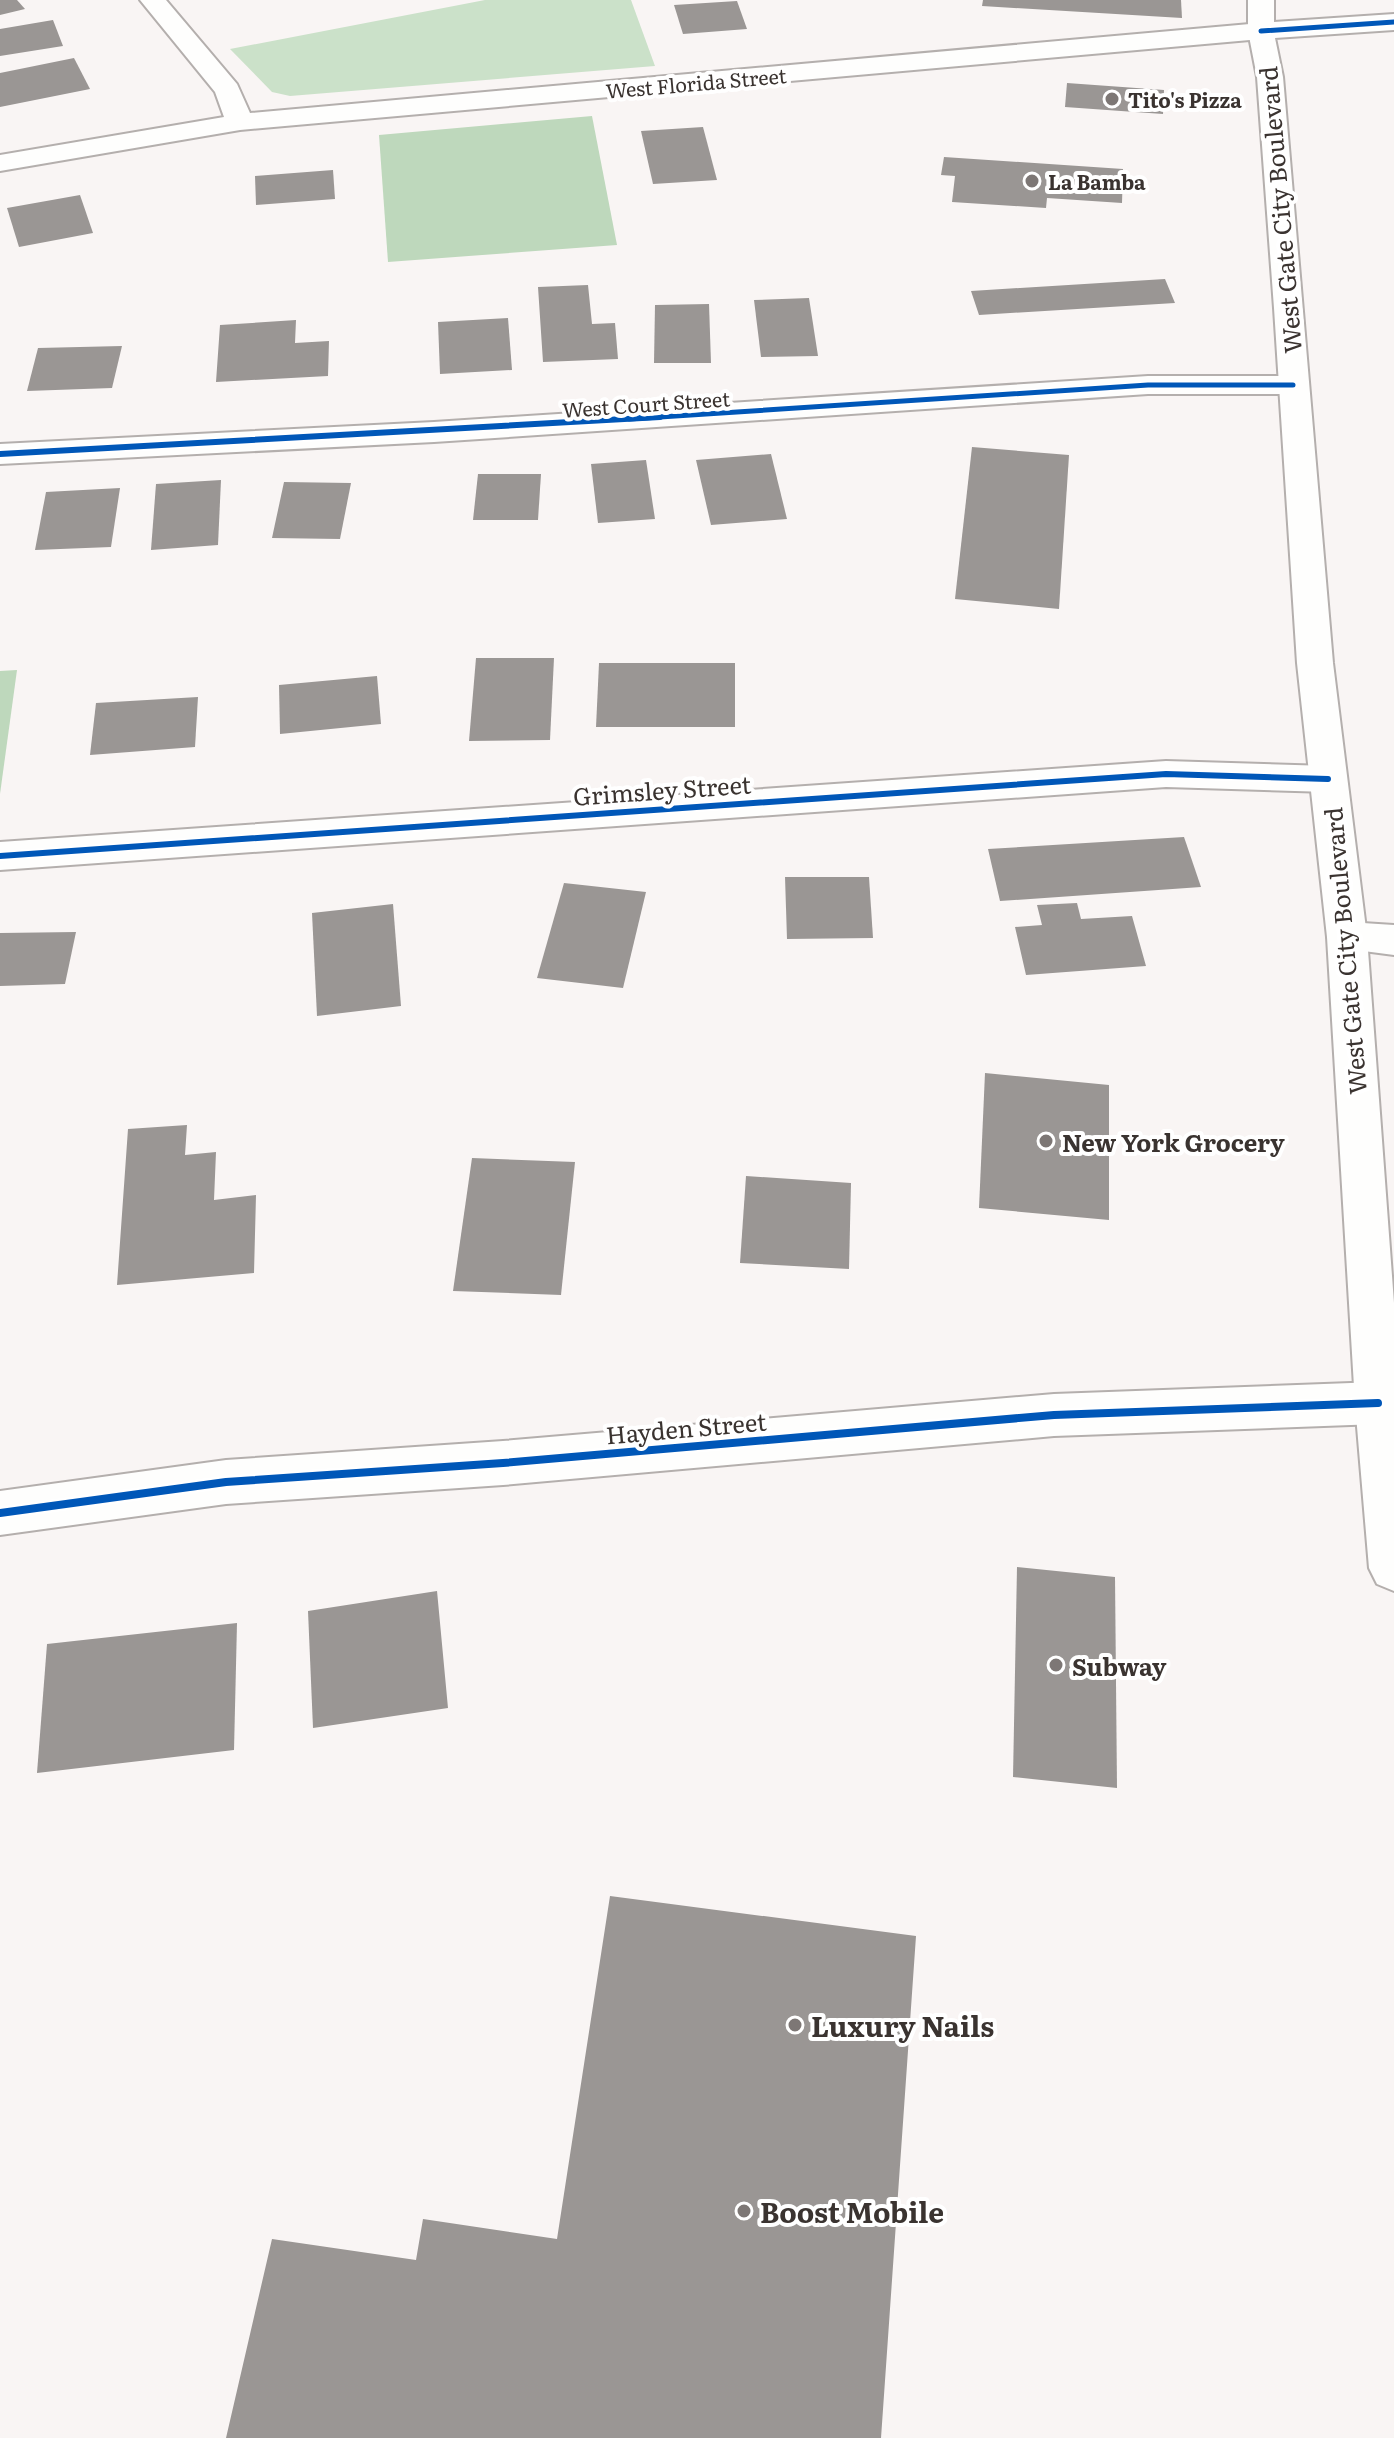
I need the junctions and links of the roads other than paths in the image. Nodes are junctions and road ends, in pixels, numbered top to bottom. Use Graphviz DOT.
graph roads {
  1 [pos="153,0"];
  2 [pos="1261,16"];
  3 [pos="1394,22"];
  4 [pos="240,122"];
  5 [pos="0,163"];
  6 [pos="1293,385"];
  7 [pos="0,454"];
  8 [pos="1328,779"];
  9 [pos="0,856"];
  10 [pos="1347,937"];
  11 [pos="1394,940"];
  12 [pos="1378,1403"];
  13 [pos="0,1513"];
  14 [pos="1394,1568"];
  1 -- 4 [label="street"];
  2 -- 3 [label="street, West Florida Street"];
  2 -- 4 [label="street, West Florida Street"];
  2 -- 6 [label="street, West Gate City Boulevard"];
  4 -- 5 [label="street, West Florida Street"];
  6 -- 7 [label="street, West Court Street"];
  6 -- 8 [label="street, West Gate City Boulevard"];
  8 -- 9 [label="street, Grimsley Street"];
  8 -- 10 [label="street, West Gate City Boulevard"];
  10 -- 11 [label="street"];
  10 -- 12 [label="street, West Gate City Boulevard"];
  12 -- 13 [label="street, Hayden Street"];
  12 -- 14 [label="street, West Gate City Boulevard"];
}
